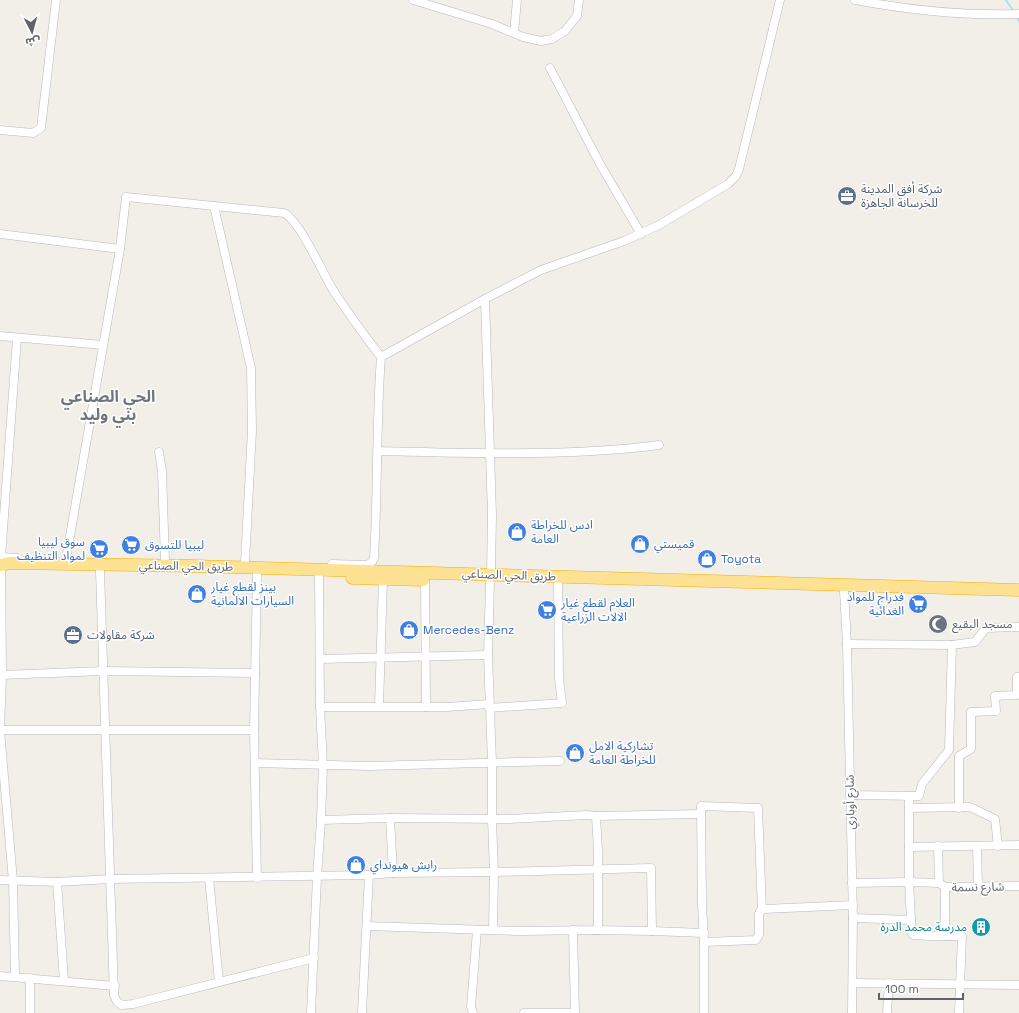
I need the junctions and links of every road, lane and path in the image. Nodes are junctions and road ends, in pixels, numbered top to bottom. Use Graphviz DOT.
graph roads {
  1 [pos="56,0"];
  2 [pos="413,0"];
  3 [pos="518,0"];
  4 [pos="579,0"];
  5 [pos="780,0"];
  6 [pos="855,0"];
  7 [pos="1019,14"];
  8 [pos="514,33"];
  9 [pos="550,68"];
  10 [pos="0,130"];
  11 [pos="214,206"];
  12 [pos="0,234"];
  13 [pos="642,234"];
  14 [pos="120,249"];
  15 [pos="485,298"];
  16 [pos="0,336"];
  17 [pos="17,338"];
  18 [pos="103,345"];
  19 [pos="381,357"];
  20 [pos="659,445"];
  21 [pos="378,451"];
  22 [pos="159,452"];
  23 [pos="490,454"];
  24 [pos="374,558"];
  25 [pos="66,559"];
  26 [pos="165,561"];
  27 [pos="1,562"];
  28 [pos="245,562"];
  29 [pos="374,570"];
  30 [pos="100,571"];
  31 [pos="257,574"];
  32 [pos="320,576"];
  33 [pos="490,578"];
  34 [pos="383,580"];
  35 [pos="425,580"];
  36 [pos="558,584"];
  37 [pos="1019,590"];
  38 [pos="844,591"];
  39 [pos="1019,596"];
  40 [pos="1019,627"];
  41 [pos="847,644"];
  42 [pos="952,645"];
  43 [pos="488,655"];
  44 [pos="425,657"];
  45 [pos="381,658"];
  46 [pos="320,660"];
  47 [pos="104,672"];
  48 [pos="255,673"];
  49 [pos="1,675"];
  50 [pos="1019,677"];
  51 [pos="379,706"];
  52 [pos="489,706"];
  53 [pos="320,707"];
  54 [pos="426,707"];
  55 [pos="0,730"];
  56 [pos="106,730"];
  57 [pos="254,730"];
  58 [pos="949,750"];
  59 [pos="959,756"];
  60 [pos="560,761"];
  61 [pos="492,762"];
  62 [pos="255,763"];
  63 [pos="323,765"];
  64 [pos="850,795"];
  65 [pos="909,796"];
  66 [pos="909,808"];
  67 [pos="959,808"];
  68 [pos="701,814"];
  69 [pos="596,816"];
  70 [pos="390,818"];
  71 [pos="492,819"];
  72 [pos="322,820"];
  73 [pos="1019,845"];
  74 [pos="938,846"];
  75 [pos="977,846"];
  76 [pos="998,846"];
  77 [pos="909,847"];
  78 [pos="598,870"];
  79 [pos="494,872"];
  80 [pos="393,873"];
  81 [pos="369,875"];
  82 [pos="317,877"];
  83 [pos="209,878"];
  84 [pos="257,878"];
  85 [pos="111,879"];
  86 [pos="0,880"];
  87 [pos="13,881"];
  88 [pos="57,882"];
  89 [pos="909,882"];
  90 [pos="852,883"];
  91 [pos="942,885"];
  92 [pos="1019,886"];
  93 [pos="978,887"];
  94 [pos="852,905"];
  95 [pos="762,910"];
  96 [pos="853,918"];
  97 [pos="911,920"];
  98 [pos="367,926"];
  99 [pos="493,929"];
  100 [pos="477,930"];
  101 [pos="573,930"];
  102 [pos="594,930"];
  103 [pos="652,931"];
  104 [pos="945,936"];
  105 [pos="704,937"];
  106 [pos="314,958"];
  107 [pos="0,976"];
  108 [pos="15,976"];
  109 [pos="30,978"];
  110 [pos="64,980"];
  111 [pos="218,982"];
  112 [pos="853,983"];
  113 [pos="889,983"];
  114 [pos="961,984"];
  115 [pos="1019,985"];
  116 [pos="115,986"];
  117 [pos="133,1004"];
  118 [pos="30,1013"];
  119 [pos="134,1013"];
  120 [pos="311,1013"];
  121 [pos="362,1013"];
  122 [pos="473,1013"];
  123 [pos="524,1013"];
  124 [pos="535,1013"];
  125 [pos="574,1013"];
  126 [pos="704,1013"];
  127 [pos="852,1013"];
  128 [pos="887,1013"];
  129 [pos="960,1013"];
  1 -- 10 [label="street"];
  2 -- 8 [label="street"];
  3 -- 8 [label="street"];
  4 -- 8 [label="street"];
  5 -- 13 [label="street"];
  6 -- 7 [label="street"];
  9 -- 13 [label="street"];
  11 -- 14 [label="street"];
  11 -- 19 [label="street"];
  11 -- 28 [label="street"];
  12 -- 14 [label="street"];
  13 -- 15 [label="street"];
  14 -- 18 [label="street"];
  15 -- 19 [label="street"];
  15 -- 23 [label="street"];
  16 -- 17 [label="street"];
  17 -- 18 [label="street"];
  17 -- 27 [label="street"];
  18 -- 25 [label="street"];
  19 -- 21 [label="street"];
  20 -- 23 [label="street"];
  21 -- 23 [label="street"];
  21 -- 24 [label="street"];
  22 -- 26 [label="street"];
  23 -- 33 [label="street"];
  24 -- 28 [label="street"];
  24 -- 29 [label="street"];
  25 -- 26 [label="street"];
  25 -- 27 [label="street"];
  26 -- 28 [label="street"];
  27 -- 29 [label="highway, طريق الحي الصناعي"];
  27 -- 30 [label="highway"];
  27 -- 49 [label="street"];
  29 -- 33 [label="highway, طريق الحي الصناعي"];
  30 -- 31 [label="highway"];
  30 -- 47 [label="street"];
  31 -- 32 [label="highway"];
  31 -- 48 [label="street"];
  32 -- 34 [label="highway"];
  32 -- 46 [label="street"];
  33 -- 35 [label="highway"];
  33 -- 36 [label="highway"];
  33 -- 37 [label="highway, طريق الحي الصناعي"];
  33 -- 43 [label="street"];
  34 -- 35 [label="highway"];
  34 -- 45 [label="street"];
  35 -- 44 [label="street"];
  36 -- 38 [label="highway"];
  36 -- 52 [label="street"];
  38 -- 39 [label="highway"];
  38 -- 41 [label="street, شارع أوباري"];
  40 -- 42 [label="street"];
  41 -- 42 [label="street"];
  41 -- 64 [label="street, شارع أوباري"];
  42 -- 58 [label="street"];
  43 -- 44 [label="street"];
  43 -- 52 [label="street"];
  44 -- 45 [label="street"];
  44 -- 54 [label="street"];
  45 -- 46 [label="street"];
  45 -- 51 [label="street"];
  46 -- 53 [label="street"];
  47 -- 48 [label="street"];
  47 -- 49 [label="street"];
  47 -- 56 [label="street"];
  48 -- 57 [label="street"];
  49 -- 55 [label="street"];
  50 -- 59 [label="street"];
  51 -- 53 [label="street"];
  51 -- 54 [label="street"];
  52 -- 54 [label="street"];
  52 -- 61 [label="street"];
  53 -- 63 [label="street"];
  55 -- 56 [label="street"];
  55 -- 87 [label="street"];
  56 -- 57 [label="street"];
  56 -- 85 [label="street"];
  57 -- 62 [label="street"];
  58 -- 59 [label="street"];
  58 -- 65 [label="street"];
  59 -- 67 [label="street"];
  60 -- 61 [label="street"];
  61 -- 63 [label="street"];
  61 -- 71 [label="street"];
  62 -- 63 [label="street"];
  62 -- 84 [label="street"];
  63 -- 72 [label="street"];
  64 -- 65 [label="street"];
  64 -- 90 [label="street, شارع أوباري"];
  65 -- 66 [label="street"];
  66 -- 67 [label="street"];
  66 -- 77 [label="street"];
  67 -- 76 [label="street"];
  68 -- 69 [label="street"];
  68 -- 95 [label="street"];
  68 -- 105 [label="street"];
  69 -- 71 [label="street"];
  69 -- 78 [label="street"];
  70 -- 71 [label="street"];
  70 -- 72 [label="street"];
  70 -- 80 [label="street"];
  71 -- 79 [label="street"];
  72 -- 82 [label="street"];
  73 -- 76 [label="street"];
  74 -- 75 [label="street"];
  74 -- 77 [label="street"];
  74 -- 91 [label="street"];
  75 -- 76 [label="street"];
  75 -- 93 [label="street"];
  77 -- 89 [label="street"];
  78 -- 79 [label="street"];
  78 -- 102 [label="street"];
  78 -- 103 [label="street"];
  79 -- 80 [label="street"];
  79 -- 99 [label="street"];
  80 -- 81 [label="street"];
  81 -- 82 [label="street"];
  81 -- 98 [label="street"];
  82 -- 84 [label="street"];
  82 -- 106 [label="street"];
  83 -- 84 [label="street"];
  83 -- 85 [label="street"];
  83 -- 111 [label="street"];
  85 -- 88 [label="street"];
  85 -- 116 [label="street"];
  86 -- 87 [label="street"];
  87 -- 88 [label="street"];
  87 -- 108 [label="street"];
  88 -- 110 [label="street"];
  89 -- 90 [label="street, شارع نسمة"];
  89 -- 91 [label="street, شارع نسمة"];
  89 -- 97 [label="street"];
  90 -- 94 [label="street, شارع أوباري"];
  91 -- 93 [label="street, شارع نسمة"];
  91 -- 104 [label="street"];
  92 -- 93 [label="street, شارع نسمة"];
  94 -- 95 [label="street"];
  94 -- 96 [label="street, شارع أوباري"];
  95 -- 105 [label="street"];
  96 -- 97 [label="street"];
  96 -- 112 [label="street, شارع أوباري"];
  97 -- 104 [label="street"];
  98 -- 100 [label="street"];
  98 -- 121 [label="street"];
  99 -- 100 [label="street"];
  99 -- 101 [label="street"];
  100 -- 122 [label="street"];
  101 -- 102 [label="street"];
  101 -- 125 [label="street"];
  102 -- 103 [label="street"];
  103 -- 105 [label="street"];
  104 -- 114 [label="street"];
  105 -- 126 [label="street"];
  106 -- 111 [label="street"];
  106 -- 120 [label="street"];
  107 -- 108 [label="street"];
  108 -- 109 [label="street"];
  109 -- 110 [label="street"];
  109 -- 118 [label="street"];
  110 -- 116 [label="street"];
  111 -- 117 [label="street"];
  112 -- 113 [label="street"];
  112 -- 127 [label="street, شارع أوباري"];
  113 -- 114 [label="street"];
  113 -- 128 [label="street"];
  114 -- 115 [label="street"];
  114 -- 129 [label="street"];
  116 -- 117 [label="street"];
  117 -- 119 [label="street"];
  123 -- 124 [label="street"];
  124 -- 125 [label="street"];
}
